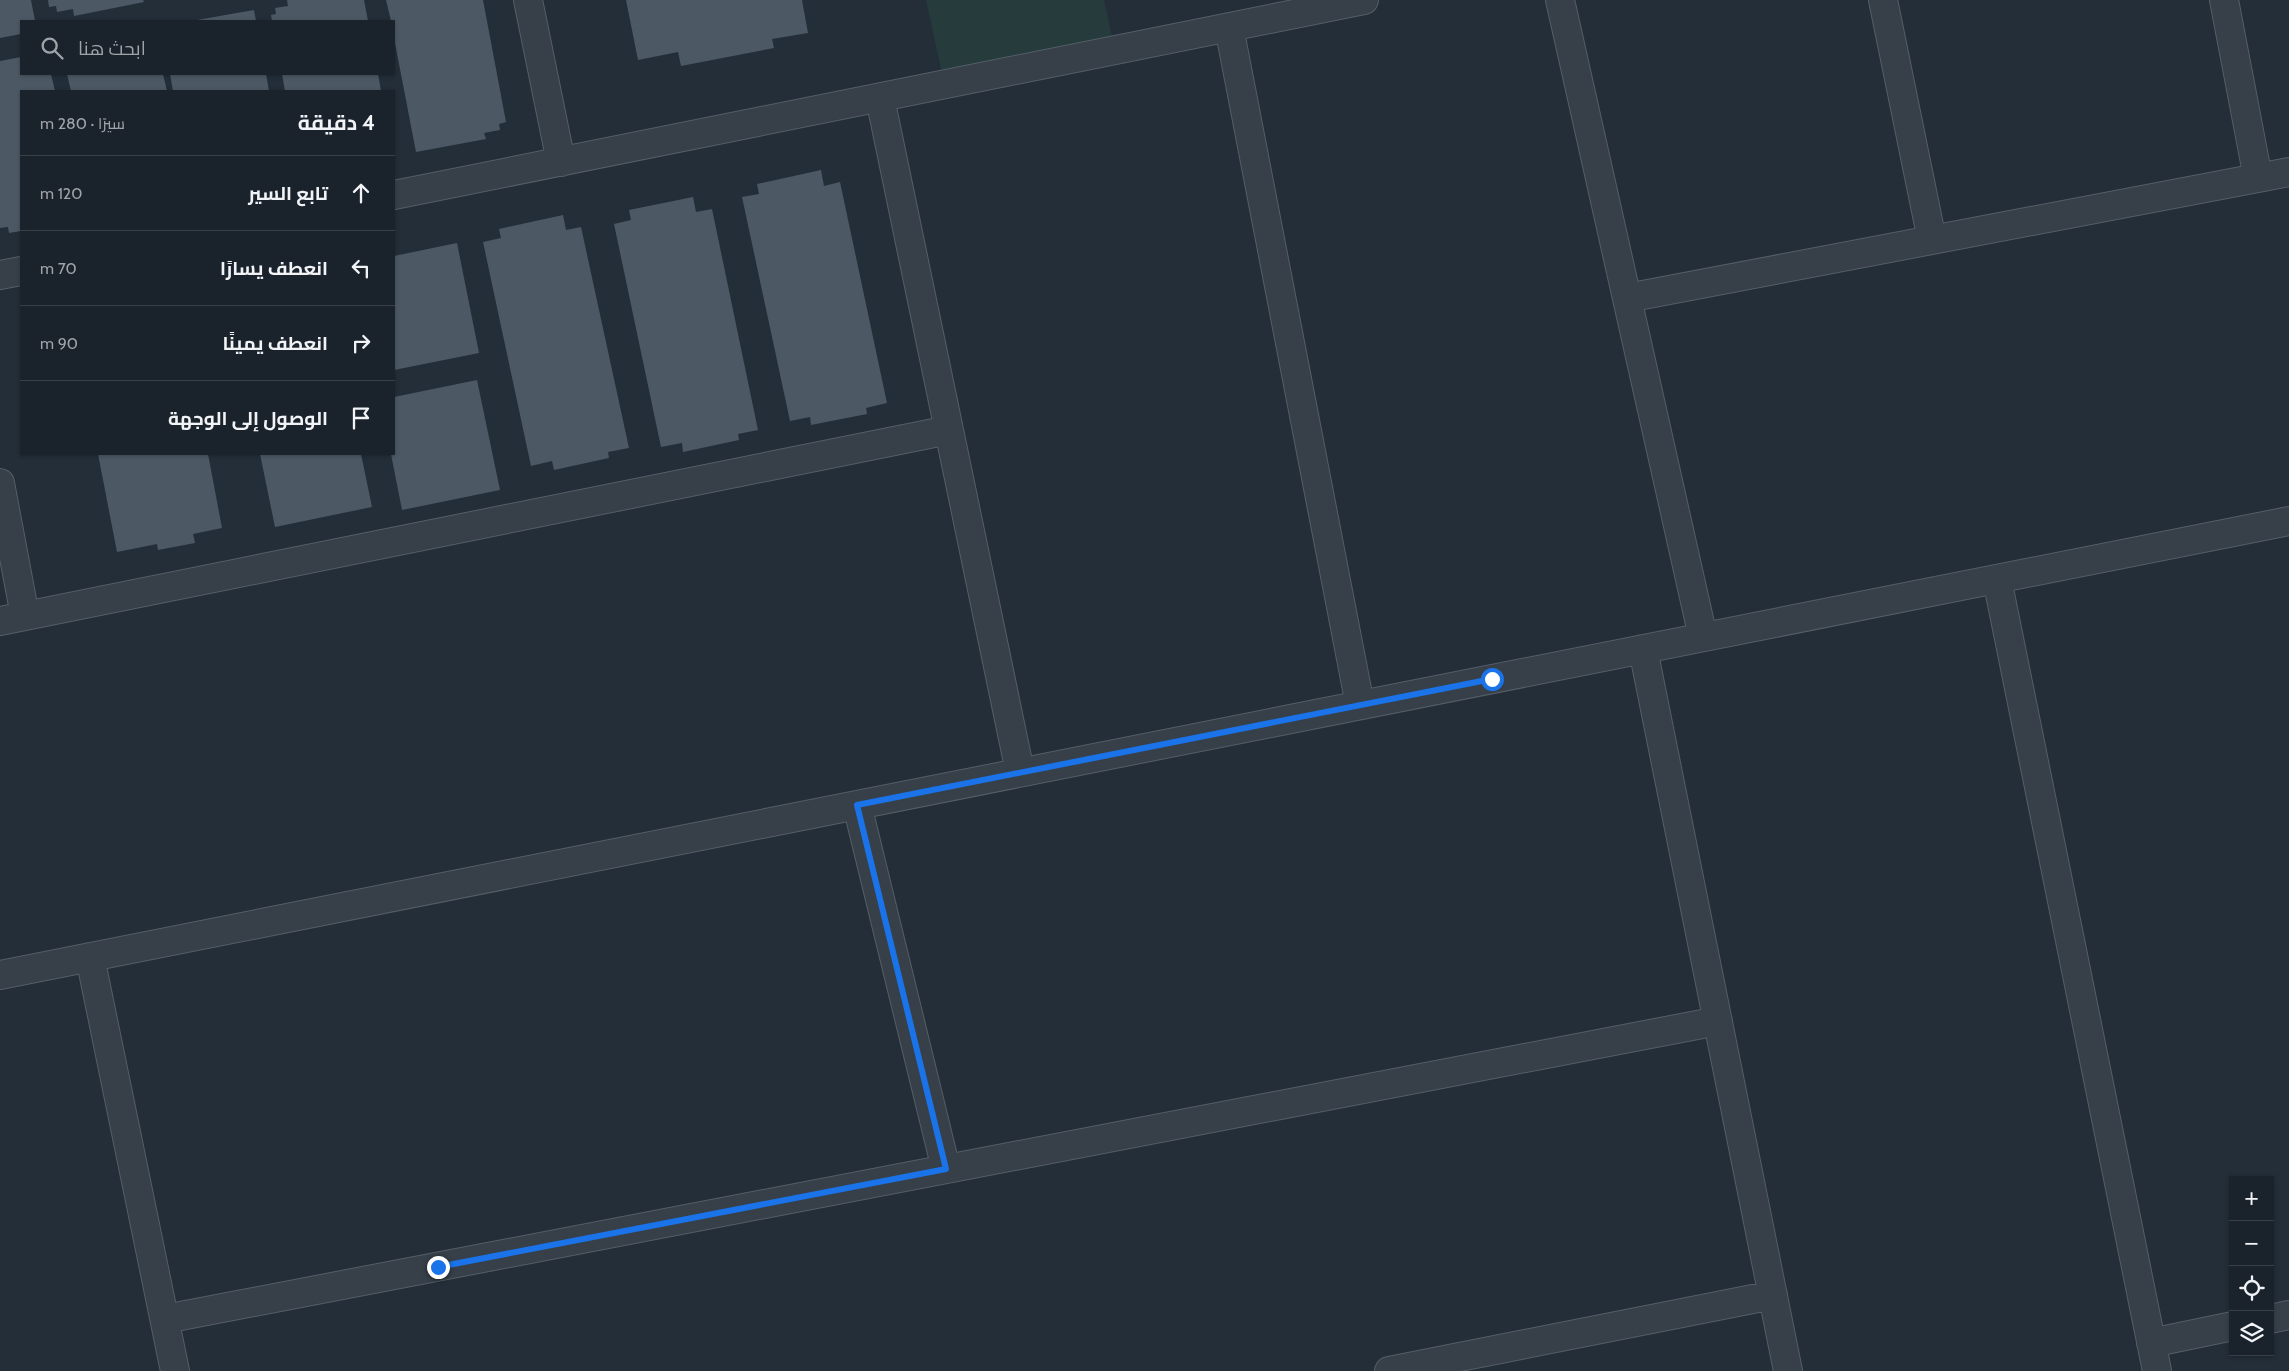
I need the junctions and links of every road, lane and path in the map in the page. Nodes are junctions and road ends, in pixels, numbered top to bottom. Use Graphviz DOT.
graph roads {
  1 [pos="528,0"];
  2 [pos="1364,0"];
  3 [pos="1560,0"];
  4 [pos="1883,0"];
  5 [pos="2224,0"];
  6 [pos="1229,27"];
  7 [pos="880,98"];
  8 [pos="561,162"];
  9 [pos="2289,172"];
  10 [pos="2258,178"];
  11 [pos="395,196"];
  12 [pos="1932,240"];
  13 [pos="20,271"];
  14 [pos="0,275"];
  15 [pos="1627,298"];
  16 [pos="949,430"];
  17 [pos="0,482"];
  18 [pos="2289,521"];
  19 [pos="1997,579"];
  20 [pos="13,619"];
  21 [pos="1703,637"];
  22 [pos="1643,649"];
  23 [pos="1360,705"];
  24 [pos="1020,772"];
  25 [pos="857,805"];
  26 [pos="90,957"];
  27 [pos="0,975"];
  28 [pos="1718,1021"];
  29 [pos="946,1169"];
  30 [pos="1773,1294"];
  31 [pos="2289,1315"];
  32 [pos="2274,1318"];
  33 [pos="165,1319"];
  34 [pos="2229,1327"];
  35 [pos="2152,1343"];
  36 [pos="175,1371"];
  37 [pos="1389,1371"];
  38 [pos="1788,1371"];
  39 [pos="2157,1371"];
  1 -- 8 [label="street"];
  2 -- 6 [label="street"];
  3 -- 15 [label="street"];
  4 -- 12 [label="street"];
  5 -- 10 [label="street"];
  6 -- 7 [label="street"];
  6 -- 23 [label="street"];
  7 -- 8 [label="street"];
  7 -- 16 [label="street"];
  8 -- 11 [label="street"];
  9 -- 10 [label="street"];
  10 -- 12 [label="street"];
  12 -- 15 [label="street"];
  13 -- 14 [label="street"];
  15 -- 21 [label="street"];
  16 -- 20 [label="street"];
  16 -- 24 [label="street"];
  17 -- 20 [label="street"];
  18 -- 19 [label="street"];
  19 -- 21 [label="street"];
  19 -- 35 [label="street"];
  21 -- 22 [label="street"];
  22 -- 23 [label="street"];
  22 -- 28 [label="street"];
  23 -- 24 [label="street"];
  24 -- 25 [label="street"];
  25 -- 26 [label="street"];
  25 -- 29 [label="street"];
  26 -- 27 [label="street"];
  26 -- 33 [label="street"];
  28 -- 29 [label="street"];
  28 -- 30 [label="street"];
  29 -- 33 [label="street"];
  30 -- 37 [label="street"];
  30 -- 38 [label="street"];
  31 -- 32 [label="street"];
  33 -- 36 [label="street"];
  34 -- 35 [label="street"];
  35 -- 39 [label="street"];
}
